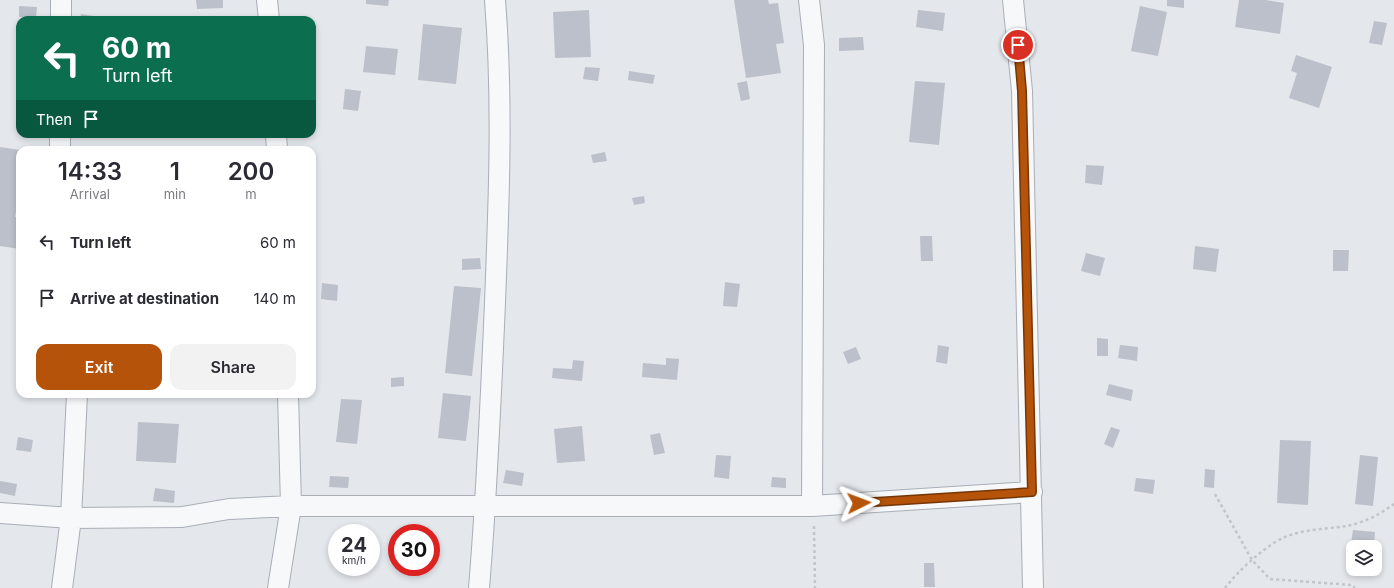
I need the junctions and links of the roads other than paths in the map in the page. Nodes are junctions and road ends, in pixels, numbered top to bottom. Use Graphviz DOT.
graph roads {
  1 [pos="61,0"];
  2 [pos="267,0"];
  3 [pos="495,0"];
  4 [pos="809,0"];
  5 [pos="1014,0"];
  6 [pos="60,16"];
  7 [pos="269,16"];
  8 [pos="77,398"];
  9 [pos="288,398"];
  10 [pos="1032,492"];
  11 [pos="291,506"];
  12 [pos="486,506"];
  13 [pos="812,506"];
  14 [pos="0,513"];
  15 [pos="71,518"];
  16 [pos="62,588"];
  17 [pos="278,588"];
  18 [pos="479,588"];
  19 [pos="1033,588"];
  1 -- 6 [label="street"];
  2 -- 7 [label="street"];
  3 -- 12 [label="street"];
  4 -- 13 [label="street"];
  5 -- 10 [label="street"];
  8 -- 15 [label="street"];
  9 -- 11 [label="street"];
  10 -- 13 [label="street"];
  10 -- 19 [label="street"];
  11 -- 12 [label="street"];
  11 -- 15 [label="street"];
  11 -- 17 [label="street"];
  12 -- 13 [label="street"];
  12 -- 18 [label="street"];
  14 -- 15 [label="street"];
  15 -- 16 [label="street"];
}
